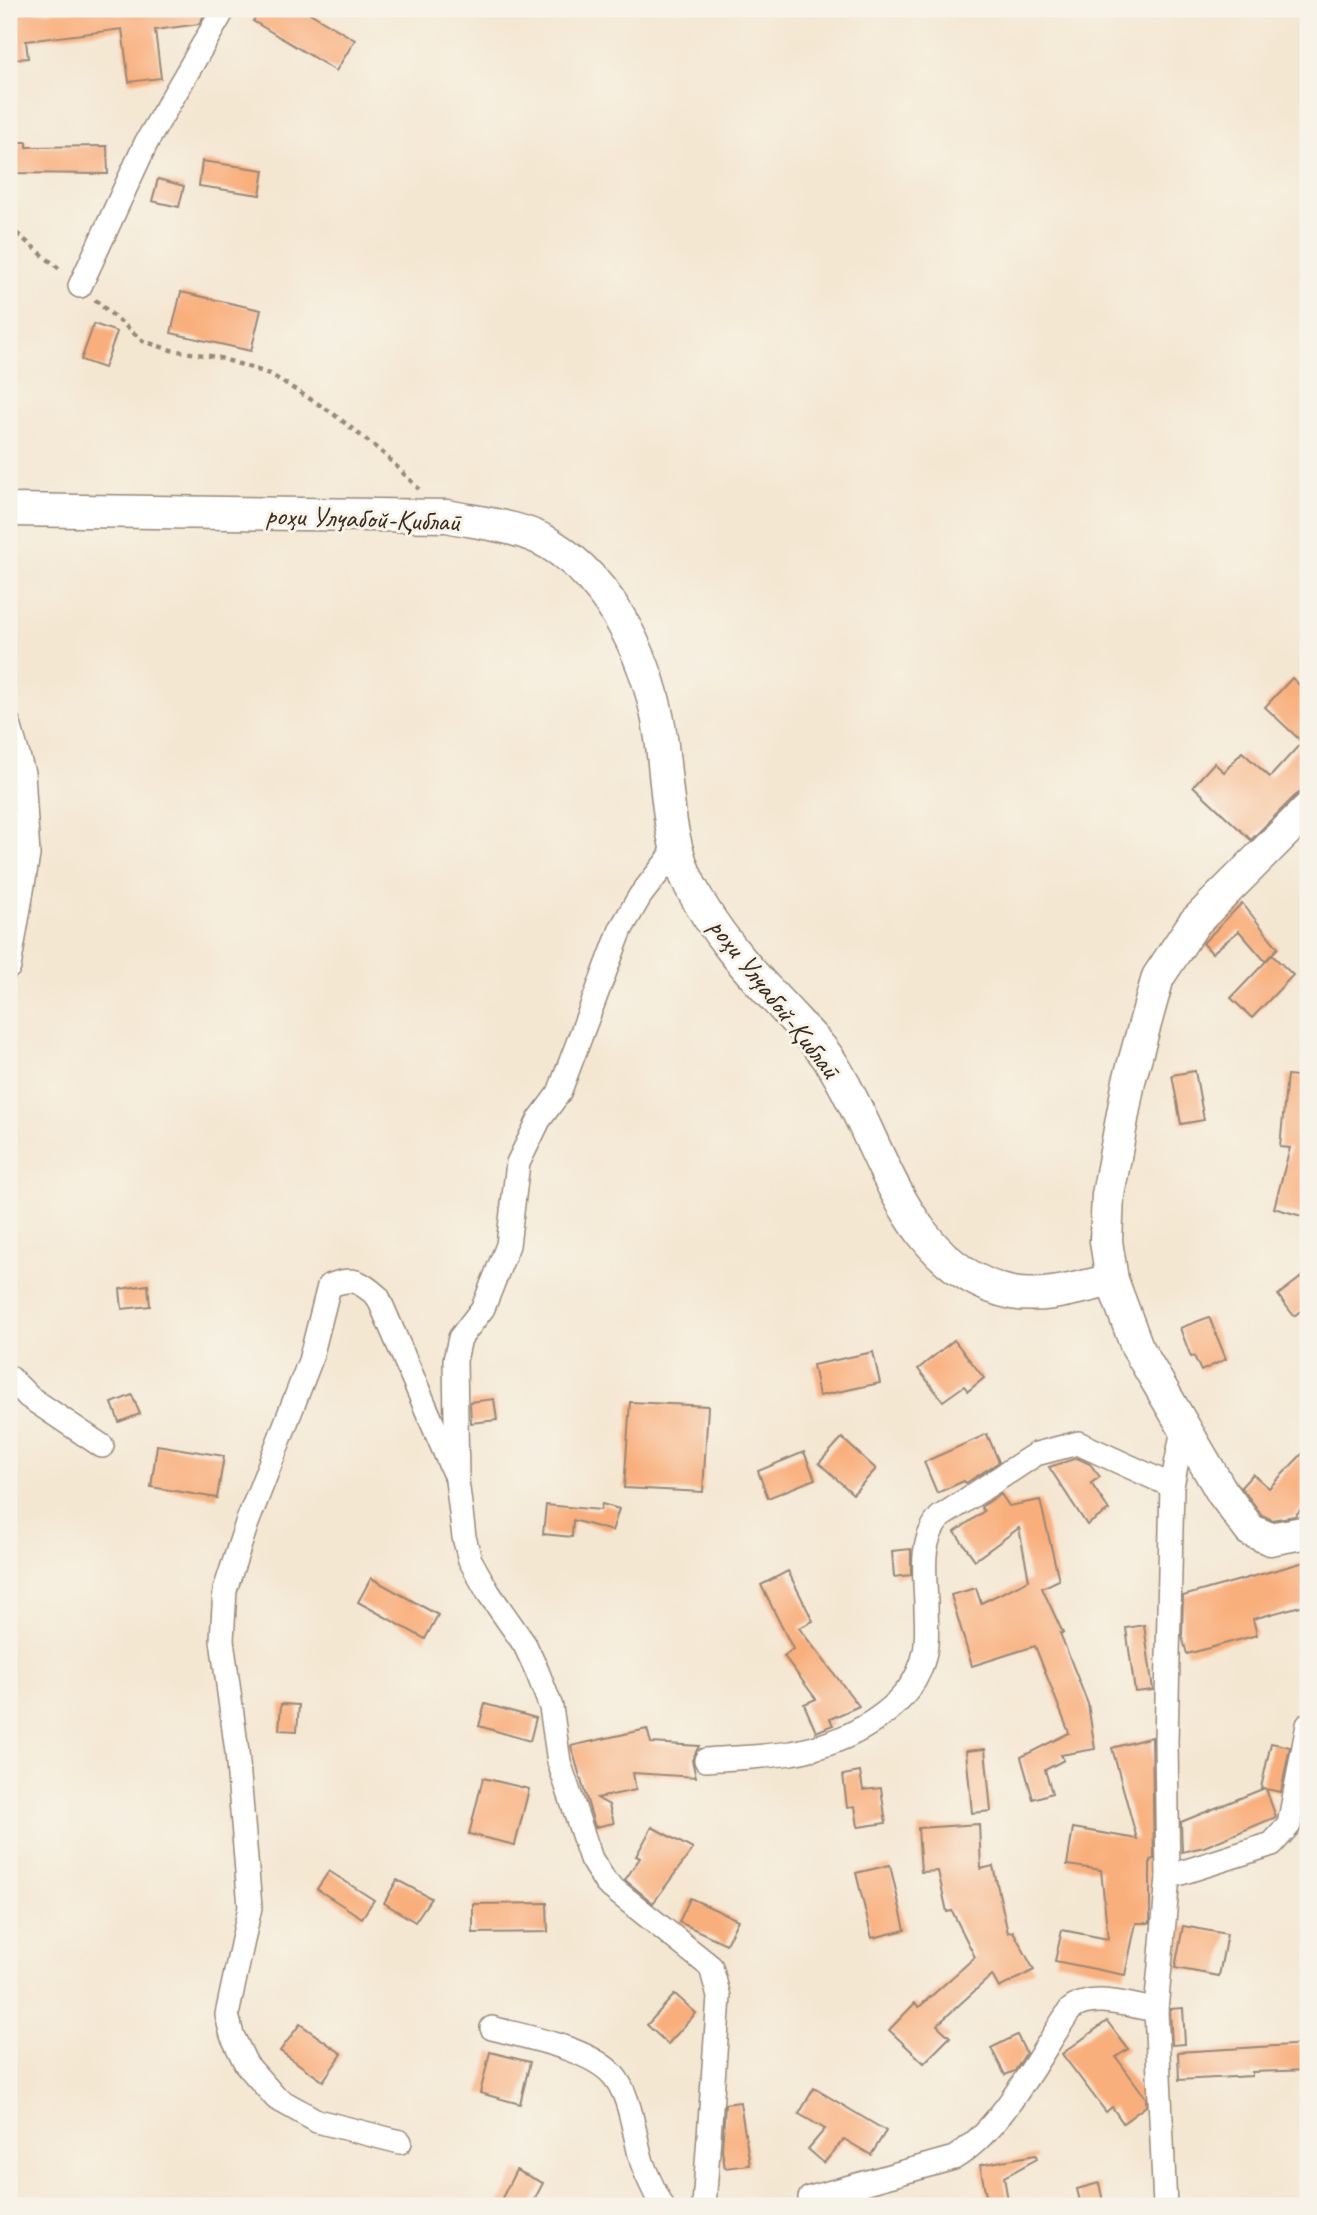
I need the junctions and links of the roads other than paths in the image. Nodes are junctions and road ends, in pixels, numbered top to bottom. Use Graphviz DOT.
graph roads {
  1 [pos="224,9"];
  2 [pos="80,286"];
  3 [pos="9,510"];
  4 [pos="9,724"];
  5 [pos="1308,809"];
  6 [pos="675,851"];
  7 [pos="9,967"];
  8 [pos="1112,1280"];
  9 [pos="9,1377"];
  10 [pos="1183,1429"];
  11 [pos="102,1446"];
  12 [pos="457,1480"];
  13 [pos="1172,1486"];
  14 [pos="1308,1532"];
  15 [pos="1308,1725"];
  16 [pos="706,1760"];
  17 [pos="1168,1877"];
  18 [pos="1156,2010"];
  19 [pos="492,2028"];
  20 [pos="400,2142"];
  21 [pos="810,2199"];
  22 [pos="662,2206"];
  23 [pos="704,2206"];
  24 [pos="1165,2206"];
  1 -- 2 [label="street"];
  3 -- 6 [label="street, роҳи Улҷабой-Қиблаӣ"];
  4 -- 7 [label="street"];
  5 -- 8 [label="street"];
  6 -- 8 [label="street, роҳи Улҷабой-Қиблаӣ"];
  6 -- 12 [label="street"];
  8 -- 10 [label="street"];
  9 -- 11 [label="street"];
  10 -- 13 [label="street"];
  10 -- 14 [label="street"];
  12 -- 20 [label="street"];
  12 -- 23 [label="street"];
  13 -- 16 [label="street"];
  13 -- 17 [label="street"];
  15 -- 17 [label="street"];
  17 -- 18 [label="street"];
  18 -- 21 [label="street"];
  18 -- 24 [label="street"];
  19 -- 22 [label="street"];
}
